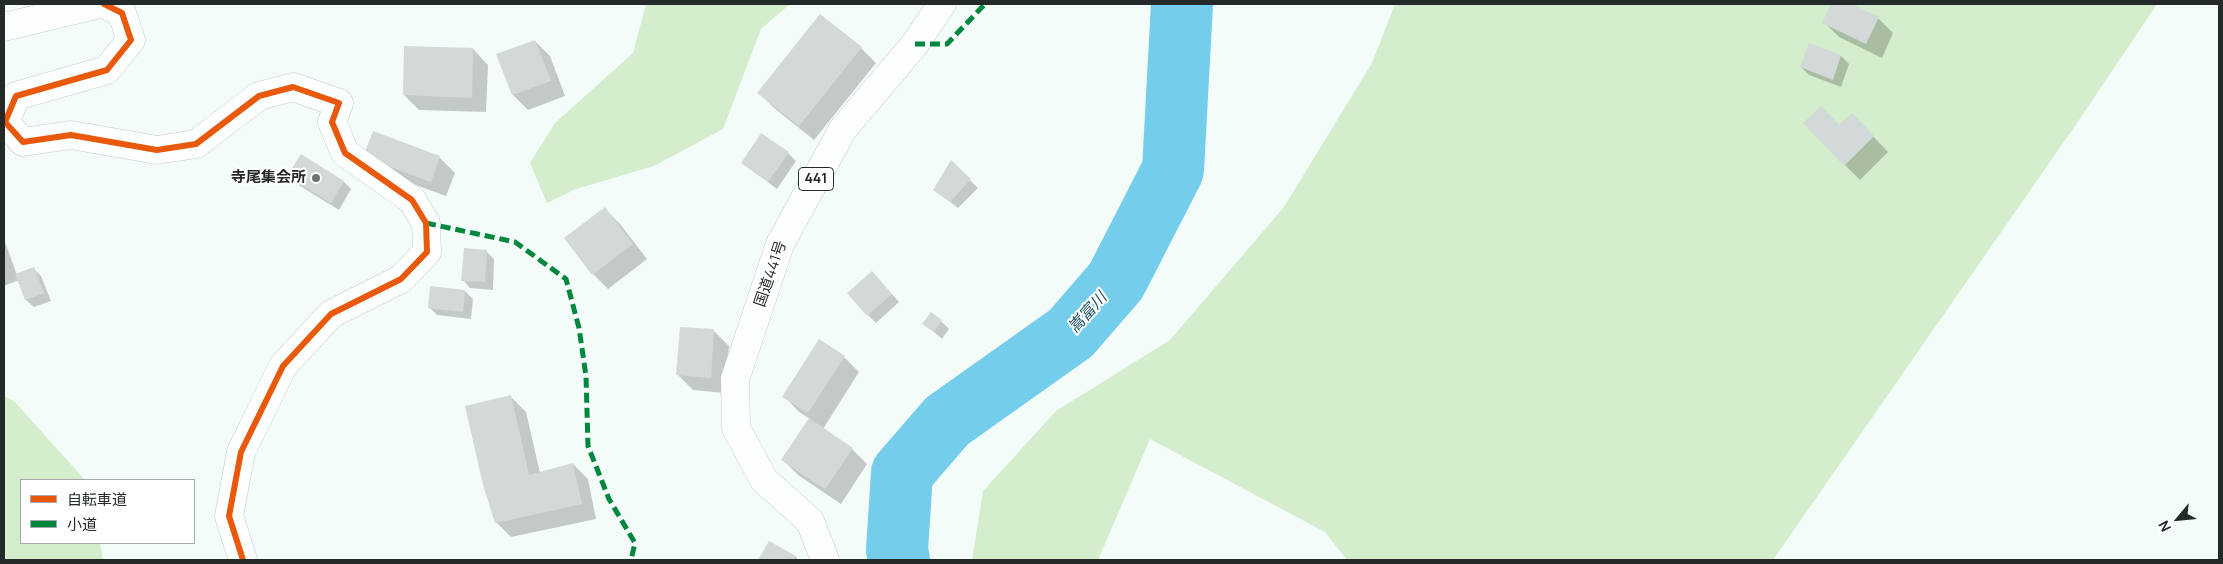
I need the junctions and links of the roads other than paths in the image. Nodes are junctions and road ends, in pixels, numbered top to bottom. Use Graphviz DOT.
graph roads {
  1 [pos="100,4"];
  2 [pos="104,4"];
  3 [pos="942,4"];
  4 [pos="4,27"];
  5 [pos="243,560"];
  6 [pos="825,560"];
  1 -- 4 [label="main road"];
  2 -- 5 [label="main road"];
  3 -- 6 [label="main road, 国道441号 / 441"];
}
